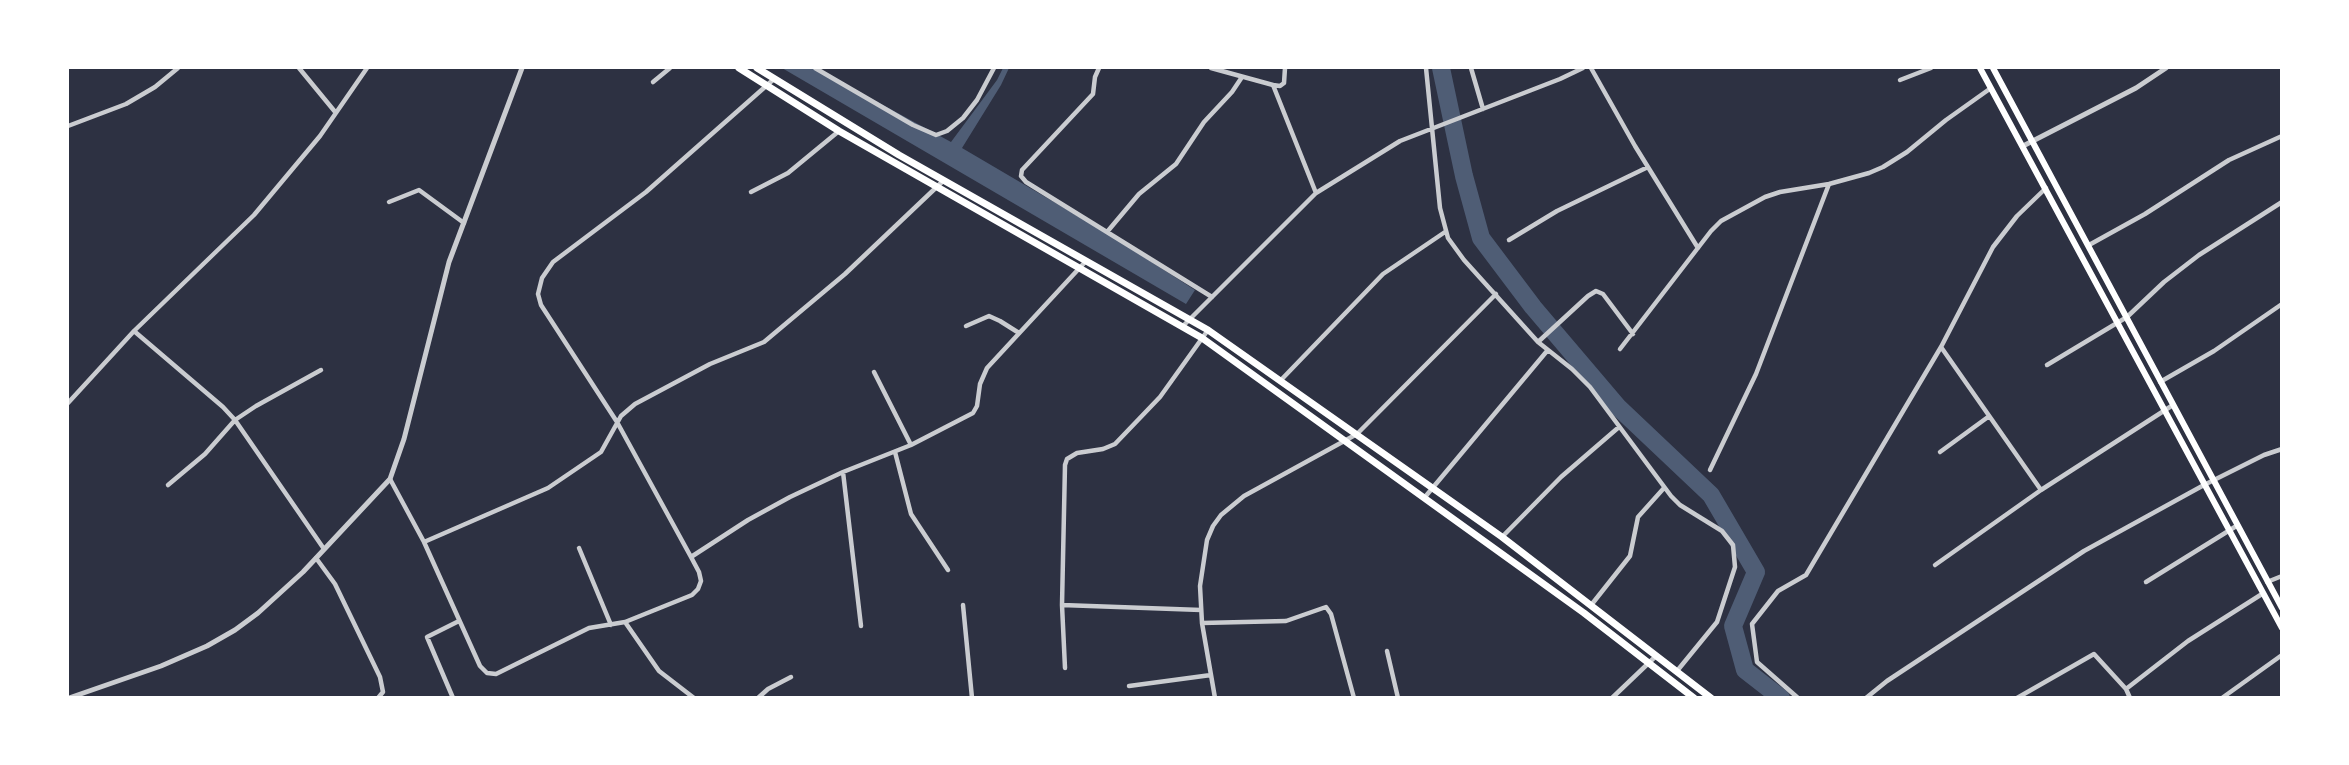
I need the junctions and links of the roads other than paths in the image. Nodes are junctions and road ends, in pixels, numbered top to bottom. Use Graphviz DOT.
graph roads {
  1 [pos="178,68"];
  2 [pos="299,68"];
  3 [pos="367,68"];
  4 [pos="522,68"];
  5 [pos="670,68"];
  6 [pos="738,68"];
  7 [pos="757,68"];
  8 [pos="815,68"];
  9 [pos="994,68"];
  10 [pos="1099,68"];
  11 [pos="1211,68"];
  12 [pos="1285,68"];
  13 [pos="1426,68"];
  14 [pos="1471,68"];
  15 [pos="1583,68"];
  16 [pos="1591,68"];
  17 [pos="1931,68"];
  18 [pos="1980,68"];
  19 [pos="1993,68"];
  20 [pos="2166,68"];
  21 [pos="1242,77"];
  22 [pos="774,79"];
  23 [pos="1900,80"];
  24 [pos="653,82"];
  25 [pos="766,86"];
  26 [pos="1273,86"];
  27 [pos="1991,88"];
  28 [pos="1482,109"];
  29 [pos="336,113"];
  30 [pos="68,126"];
  31 [pos="1433,128"];
  32 [pos="839,132"];
  33 [pos="2282,136"];
  34 [pos="2032,140"];
  35 [pos="2023,146"];
  36 [pos="1648,167"];
  37 [pos="944,181"];
  38 [pos="1830,184"];
  39 [pos="936,188"];
  40 [pos="2046,188"];
  41 [pos="751,192"];
  42 [pos="1316,193"];
  43 [pos="389,202"];
  44 [pos="2282,202"];
  45 [pos="464,223"];
  46 [pos="1107,232"];
  47 [pos="1445,232"];
  48 [pos="1509,240"];
  49 [pos="2089,245"];
  50 [pos="1698,248"];
  51 [pos="1086,261"];
  52 [pos="1079,268"];
  53 [pos="1496,294"];
  54 [pos="1212,296"];
  55 [pos="2282,304"];
  56 [pos="2127,316"];
  57 [pos="1190,319"];
  58 [pos="2118,321"];
  59 [pos="966,326"];
  60 [pos="1182,327"];
  61 [pos="1208,330"];
  62 [pos="134,332"];
  63 [pos="1019,333"];
  64 [pos="1633,334"];
  65 [pos="1202,338"];
  66 [pos="1538,342"];
  67 [pos="1941,347"];
  68 [pos="1620,349"];
  69 [pos="1547,351"];
  70 [pos="2047,365"];
  71 [pos="321,370"];
  72 [pos="874,372"];
  73 [pos="1281,380"];
  74 [pos="2160,382"];
  75 [pos="68,403"];
  76 [pos="2173,405"];
  77 [pos="2165,410"];
  78 [pos="1988,417"];
  79 [pos="235,420"];
  80 [pos="617,422"];
  81 [pos="1619,428"];
  82 [pos="1357,434"];
  83 [pos="1344,442"];
  84 [pos="911,445"];
  85 [pos="2282,449"];
  86 [pos="895,452"];
  87 [pos="1940,452"];
  88 [pos="1710,470"];
  89 [pos="844,472"];
  90 [pos="390,479"];
  91 [pos="2213,480"];
  92 [pos="2204,484"];
  93 [pos="168,485"];
  94 [pos="1432,488"];
  95 [pos="1664,488"];
  96 [pos="2041,490"];
  97 [pos="1425,497"];
  98 [pos="2238,525"];
  99 [pos="2228,531"];
  100 [pos="1502,537"];
  101 [pos="424,542"];
  102 [pos="578,548"];
  103 [pos="324,549"];
  104 [pos="1521,552"];
  105 [pos="691,556"];
  106 [pos="316,558"];
  107 [pos="1515,562"];
  108 [pos="1935,565"];
  109 [pos="948,570"];
  110 [pos="2282,576"];
  111 [pos="2146,582"];
  112 [pos="2267,582"];
  113 [pos="2262,594"];
  114 [pos="1592,604"];
  115 [pos="962,605"];
  116 [pos="1062,605"];
  117 [pos="2282,608"];
  118 [pos="1201,610"];
  119 [pos="459,621"];
  120 [pos="625,622"];
  121 [pos="1202,624"];
  122 [pos="610,625"];
  123 [pos="861,626"];
  124 [pos="2282,628"];
  125 [pos="1387,651"];
  126 [pos="1656,655"];
  127 [pos="2282,655"];
  128 [pos="1648,663"];
  129 [pos="1065,668"];
  130 [pos="1676,671"];
  131 [pos="1211,675"];
  132 [pos="792,677"];
  133 [pos="1130,686"];
  134 [pos="2126,689"];
  135 [pos="69,698"];
  136 [pos="378,698"];
  137 [pos="453,698"];
  138 [pos="694,698"];
  139 [pos="758,698"];
  140 [pos="972,698"];
  141 [pos="1215,698"];
  142 [pos="1354,698"];
  143 [pos="1398,698"];
  144 [pos="1612,698"];
  145 [pos="1694,698"];
  146 [pos="1711,698"];
  147 [pos="1798,698"];
  148 [pos="1866,698"];
  149 [pos="2017,698"];
  150 [pos="2130,698"];
  151 [pos="2222,698"];
  1 -- 30 [label="street"];
  2 -- 29 [label="street"];
  3 -- 29 [label="street"];
  4 -- 45 [label="street"];
  5 -- 24 [label="street"];
  6 -- 25 [label="highway"];
  7 -- 22 [label="highway"];
  8 -- 9 [label="street"];
  10 -- 46 [label="street"];
  11 -- 21 [label="street"];
  12 -- 26 [label="street"];
  13 -- 31 [label="street"];
  14 -- 28 [label="street"];
  15 -- 28 [label="street"];
  16 -- 36 [label="street"];
  17 -- 23 [label="street"];
  18 -- 27 [label="main road"];
  19 -- 34 [label="main road"];
  20 -- 34 [label="street"];
  21 -- 26 [label="street"];
  21 -- 46 [label="street"];
  22 -- 25 [label="street"];
  22 -- 37 [label="highway"];
  25 -- 32 [label="highway"];
  25 -- 80 [label="street"];
  26 -- 42 [label="street"];
  27 -- 35 [label="main road"];
  27 -- 38 [label="street"];
  28 -- 31 [label="street"];
  29 -- 62 [label="street"];
  31 -- 42 [label="street"];
  31 -- 47 [label="street"];
  32 -- 39 [label="highway"];
  32 -- 41 [label="street"];
  33 -- 49 [label="street"];
  34 -- 35 [label="street"];
  34 -- 49 [label="main road"];
  35 -- 40 [label="main road"];
  36 -- 48 [label="street"];
  36 -- 50 [label="street"];
  37 -- 39 [label="street"];
  37 -- 51 [label="highway"];
  38 -- 50 [label="street"];
  38 -- 88 [label="street"];
  39 -- 52 [label="highway"];
  39 -- 80 [label="street"];
  40 -- 58 [label="main road"];
  40 -- 67 [label="street"];
  42 -- 54 [label="street"];
  43 -- 45 [label="street"];
  44 -- 56 [label="street"];
  45 -- 90 [label="street"];
  46 -- 54 [label="street"];
  47 -- 53 [label="street"];
  47 -- 73 [label="street"];
  49 -- 56 [label="main road"];
  50 -- 64 [label="street"];
  51 -- 52 [label="street"];
  51 -- 57 [label="highway"];
  52 -- 60 [label="highway"];
  52 -- 63 [label="street"];
  53 -- 66 [label="street"];
  53 -- 82 [label="street"];
  54 -- 57 [label="street"];
  55 -- 74 [label="street"];
  56 -- 58 [label="street"];
  56 -- 74 [label="main road"];
  57 -- 60 [label="street"];
  57 -- 61 [label="highway"];
  58 -- 70 [label="street"];
  58 -- 77 [label="main road"];
  59 -- 63 [label="street"];
  60 -- 65 [label="highway"];
  61 -- 65 [label="street"];
  61 -- 73 [label="highway"];
  62 -- 75 [label="street"];
  62 -- 79 [label="street"];
  63 -- 84 [label="street"];
  64 -- 66 [label="street"];
  64 -- 68 [label="street"];
  65 -- 83 [label="highway"];
  65 -- 116 [label="street"];
  66 -- 69 [label="street"];
  67 -- 78 [label="street"];
  67 -- 147 [label="street"];
  69 -- 81 [label="street"];
  69 -- 94 [label="street"];
  71 -- 79 [label="street"];
  72 -- 84 [label="street"];
  73 -- 82 [label="highway"];
  74 -- 76 [label="main road"];
  76 -- 77 [label="street"];
  76 -- 91 [label="main road"];
  77 -- 92 [label="main road"];
  77 -- 96 [label="street"];
  78 -- 87 [label="street"];
  78 -- 96 [label="street"];
  79 -- 93 [label="street"];
  79 -- 103 [label="street"];
  80 -- 101 [label="street"];
  80 -- 105 [label="street"];
  81 -- 95 [label="street"];
  81 -- 100 [label="street"];
  82 -- 83 [label="street"];
  82 -- 94 [label="highway"];
  83 -- 97 [label="highway"];
  83 -- 118 [label="street"];
  84 -- 86 [label="street"];
  85 -- 91 [label="street"];
  86 -- 89 [label="street"];
  86 -- 109 [label="street"];
  89 -- 105 [label="street"];
  89 -- 123 [label="street"];
  90 -- 101 [label="street"];
  90 -- 103 [label="street"];
  91 -- 92 [label="street"];
  91 -- 98 [label="main road"];
  92 -- 99 [label="main road"];
  92 -- 148 [label="street"];
  94 -- 97 [label="street"];
  94 -- 100 [label="highway"];
  95 -- 114 [label="street"];
  95 -- 130 [label="street"];
  96 -- 108 [label="street"];
  97 -- 107 [label="highway"];
  98 -- 99 [label="street"];
  98 -- 112 [label="main road"];
  99 -- 111 [label="street"];
  99 -- 113 [label="main road"];
  100 -- 104 [label="highway"];
  101 -- 119 [label="street"];
  102 -- 122 [label="street"];
  103 -- 106 [label="street"];
  104 -- 107 [label="highway"];
  104 -- 114 [label="highway"];
  105 -- 120 [label="street"];
  106 -- 135 [label="street"];
  106 -- 136 [label="street"];
  107 -- 128 [label="highway"];
  110 -- 112 [label="street"];
  112 -- 117 [label="main road"];
  113 -- 124 [label="main road"];
  113 -- 134 [label="street"];
  114 -- 126 [label="highway"];
  115 -- 140 [label="street"];
  116 -- 118 [label="street"];
  116 -- 129 [label="street"];
  118 -- 121 [label="street"];
  119 -- 122 [label="street"];
  119 -- 137 [label="street"];
  120 -- 122 [label="street"];
  120 -- 138 [label="street"];
  121 -- 131 [label="street"];
  121 -- 142 [label="street"];
  125 -- 143 [label="street"];
  126 -- 128 [label="street"];
  126 -- 130 [label="highway"];
  127 -- 151 [label="street"];
  128 -- 144 [label="street"];
  128 -- 145 [label="highway"];
  130 -- 146 [label="highway"];
  131 -- 133 [label="street"];
  131 -- 141 [label="street"];
  132 -- 139 [label="street"];
  134 -- 149 [label="street"];
  134 -- 150 [label="street"];
}
